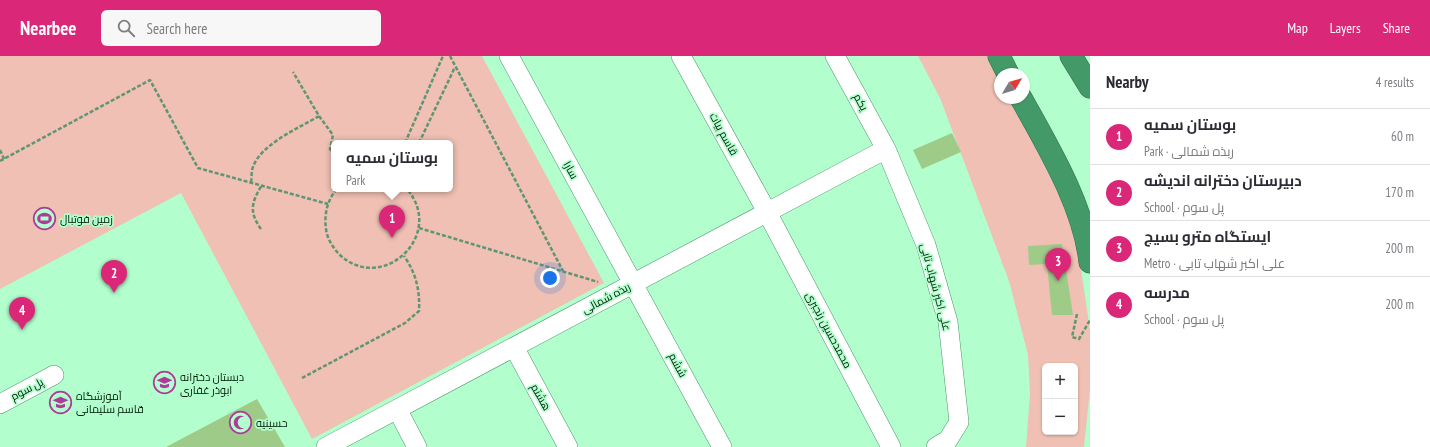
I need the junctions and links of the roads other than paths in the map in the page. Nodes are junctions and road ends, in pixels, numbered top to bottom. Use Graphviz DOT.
graph roads {
  1 [pos="509,56"];
  2 [pos="681,56"];
  3 [pos="836,56"];
  4 [pos="999,56"];
  5 [pos="1071,56"];
  6 [pos="1005,68"];
  7 [pos="1090,86"];
  8 [pos="1024,104"];
  9 [pos="886,149"];
  10 [pos="767,212"];
  11 [pos="1090,262"];
  12 [pos="634,283"];
  13 [pos="514,347"];
  14 [pos="54,375"];
  15 [pos="0,404"];
  16 [pos="397,409"];
  17 [pos="326,447"];
  18 [pos="417,447"];
  19 [pos="568,447"];
  20 [pos="722,447"];
  21 [pos="891,447"];
  22 [pos="936,447"];
  1 -- 12 [label="street, سارا"];
  2 -- 10 [label="street, قاسم بیات"];
  3 -- 9 [label="street, یکم"];
  4 -- 6 [label="highway"];
  5 -- 7 [label="highway"];
  8 -- 11 [label="highway"];
  9 -- 10 [label="street, ربذه شمالی"];
  9 -- 22 [label="street, علی اکبر شهاب تابی"];
  10 -- 12 [label="street, ربذه شمالی"];
  10 -- 21 [label="street, محمدحسین رنجبری"];
  12 -- 13 [label="street, ربذه شمالی"];
  12 -- 20 [label="street, ششم"];
  13 -- 16 [label="street, ربذه شمالی"];
  13 -- 19 [label="street, هشتم"];
  14 -- 15 [label="street, پل سوم"];
  16 -- 17 [label="street, ربذه شمالی"];
  16 -- 18 [label="street"];
}
